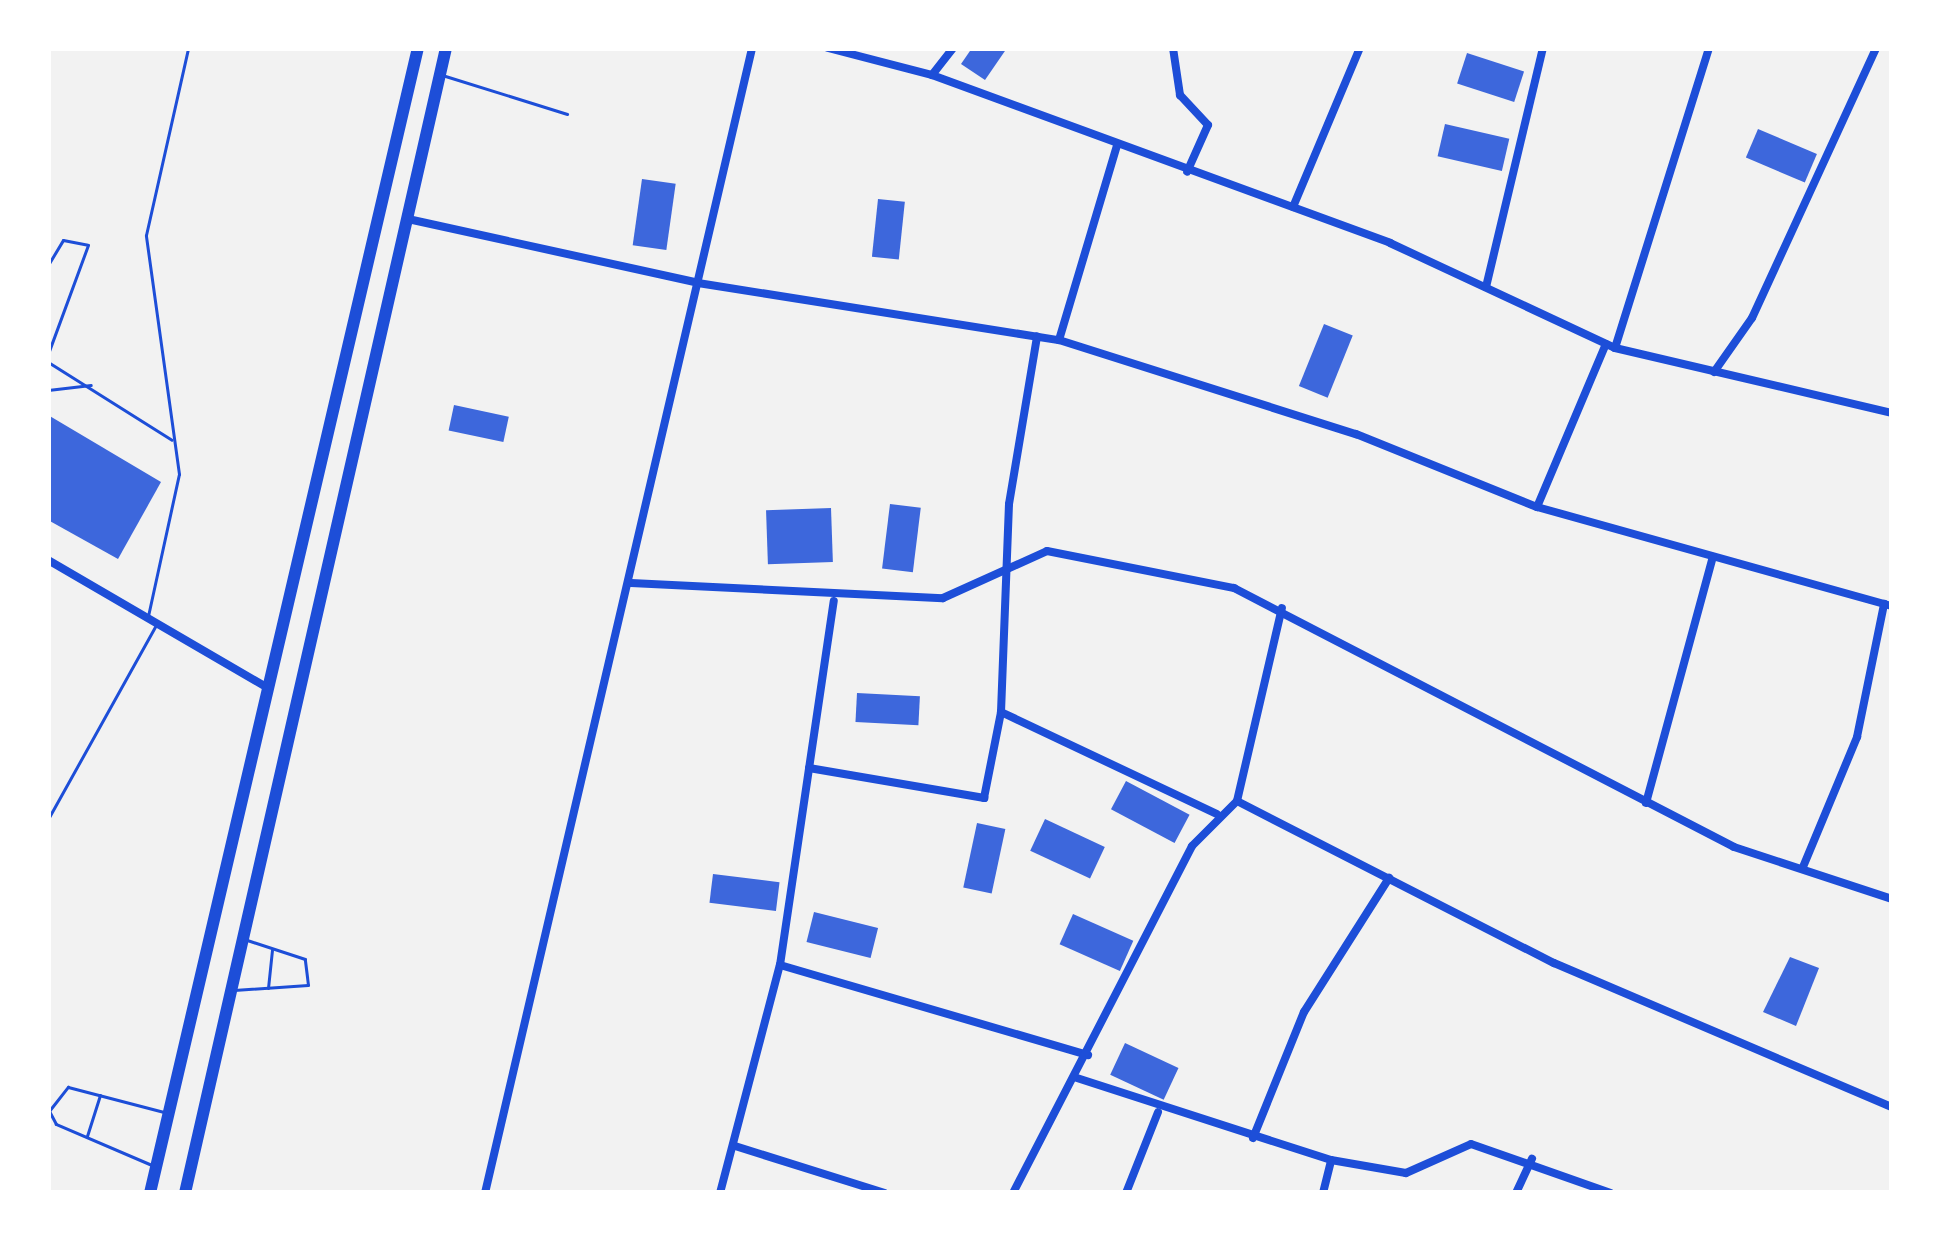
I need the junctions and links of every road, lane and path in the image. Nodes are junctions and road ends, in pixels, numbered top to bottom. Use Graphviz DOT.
graph roads {
  1 [pos="188,48"];
  2 [pos="418,48"];
  3 [pos="446,48"];
  4 [pos="752,48"];
  5 [pos="828,48"];
  6 [pos="952,48"];
  7 [pos="1173,48"];
  8 [pos="1360,48"];
  9 [pos="1543,48"];
  10 [pos="1709,48"];
  11 [pos="1876,48"];
  12 [pos="440,75"];
  13 [pos="932,75"];
  14 [pos="567,114"];
  15 [pos="1118,146"];
  16 [pos="1187,172"];
  17 [pos="1294,207"];
  18 [pos="408,219"];
  19 [pos="48,265"];
  20 [pos="698,283"];
  21 [pos="1486,286"];
  22 [pos="1037,336"];
  23 [pos="1059,340"];
  24 [pos="1611,346"];
  25 [pos="48,353"];
  26 [pos="48,362"];
  27 [pos="1714,373"];
  28 [pos="93,385"];
  29 [pos="48,389"];
  30 [pos="1892,413"];
  31 [pos="174,441"];
  32 [pos="1537,507"];
  33 [pos="1713,557"];
  34 [pos="48,560"];
  35 [pos="1005,565"];
  36 [pos="631,583"];
  37 [pos="834,601"];
  38 [pos="1888,605"];
  39 [pos="1282,608"];
  40 [pos="148,616"];
  41 [pos="158,622"];
  42 [pos="268,688"];
  43 [pos="1000,712"];
  44 [pos="809,768"];
  45 [pos="1237,801"];
  46 [pos="1646,803"];
  47 [pos="1217,814"];
  48 [pos="48,819"];
  49 [pos="1803,867"];
  50 [pos="1389,878"];
  51 [pos="1892,899"];
  52 [pos="244,939"];
  53 [pos="272,948"];
  54 [pos="780,965"];
  55 [pos="232,990"];
  56 [pos="268,990"];
  57 [pos="1088,1055"];
  58 [pos="1077,1078"];
  59 [pos="100,1095"];
  60 [pos="1892,1107"];
  61 [pos="1158,1112"];
  62 [pos="168,1113"];
  63 [pos="86,1137"];
  64 [pos="1253,1138"];
  65 [pos="735,1146"];
  66 [pos="1532,1159"];
  67 [pos="1331,1160"];
  68 [pos="156,1166"];
  69 [pos="150,1193"];
  70 [pos="185,1193"];
  71 [pos="485,1193"];
  72 [pos="720,1193"];
  73 [pos="885,1193"];
  74 [pos="1013,1193"];
  75 [pos="1126,1193"];
  76 [pos="1323,1193"];
  77 [pos="1516,1193"];
  78 [pos="1611,1193"];
  1 -- 31 [label="lane"];
  2 -- 42 [label="highway"];
  3 -- 12 [label="highway"];
  4 -- 20 [label="street"];
  5 -- 13 [label="street"];
  6 -- 13 [label="street"];
  7 -- 16 [label="street"];
  8 -- 17 [label="street"];
  9 -- 21 [label="street"];
  10 -- 24 [label="street"];
  11 -- 27 [label="street"];
  12 -- 14 [label="lane"];
  12 -- 18 [label="highway"];
  13 -- 15 [label="street"];
  15 -- 16 [label="street"];
  15 -- 23 [label="street"];
  16 -- 17 [label="street"];
  17 -- 21 [label="street"];
  18 -- 20 [label="street"];
  18 -- 52 [label="highway"];
  19 -- 25 [label="lane"];
  20 -- 22 [label="street"];
  20 -- 36 [label="street"];
  21 -- 24 [label="street"];
  22 -- 23 [label="street"];
  22 -- 35 [label="street"];
  23 -- 32 [label="street"];
  24 -- 27 [label="street"];
  24 -- 32 [label="street"];
  26 -- 28 [label="lane"];
  27 -- 30 [label="street"];
  28 -- 29 [label="lane"];
  28 -- 31 [label="lane"];
  31 -- 40 [label="lane"];
  32 -- 33 [label="street"];
  33 -- 38 [label="street"];
  33 -- 46 [label="street"];
  34 -- 40 [label="street"];
  35 -- 37 [label="street"];
  35 -- 39 [label="street"];
  35 -- 43 [label="street"];
  36 -- 37 [label="street"];
  36 -- 71 [label="street"];
  37 -- 44 [label="street"];
  38 -- 49 [label="street"];
  39 -- 45 [label="street"];
  39 -- 46 [label="street"];
  40 -- 41 [label="street"];
  41 -- 42 [label="street"];
  41 -- 48 [label="lane"];
  42 -- 62 [label="highway"];
  43 -- 44 [label="street"];
  43 -- 47 [label="street"];
  44 -- 54 [label="street"];
  45 -- 47 [label="street"];
  45 -- 50 [label="street"];
  46 -- 49 [label="street"];
  47 -- 57 [label="street"];
  49 -- 51 [label="street"];
  50 -- 60 [label="street"];
  50 -- 64 [label="street"];
  52 -- 53 [label="lane"];
  52 -- 55 [label="highway"];
  53 -- 56 [label="lane"];
  53 -- 56 [label="lane"];
  54 -- 57 [label="street"];
  54 -- 65 [label="street"];
  55 -- 56 [label="lane"];
  55 -- 70 [label="highway"];
  57 -- 58 [label="street"];
  58 -- 61 [label="street"];
  58 -- 74 [label="street"];
  59 -- 62 [label="lane"];
  59 -- 63 [label="lane"];
  59 -- 63 [label="lane"];
  61 -- 64 [label="street"];
  61 -- 75 [label="street"];
  62 -- 68 [label="highway"];
  63 -- 68 [label="lane"];
  64 -- 67 [label="street"];
  65 -- 72 [label="street"];
  65 -- 73 [label="street"];
  66 -- 67 [label="street"];
  66 -- 77 [label="street"];
  66 -- 78 [label="street"];
  67 -- 76 [label="street"];
  68 -- 69 [label="highway"];
}
